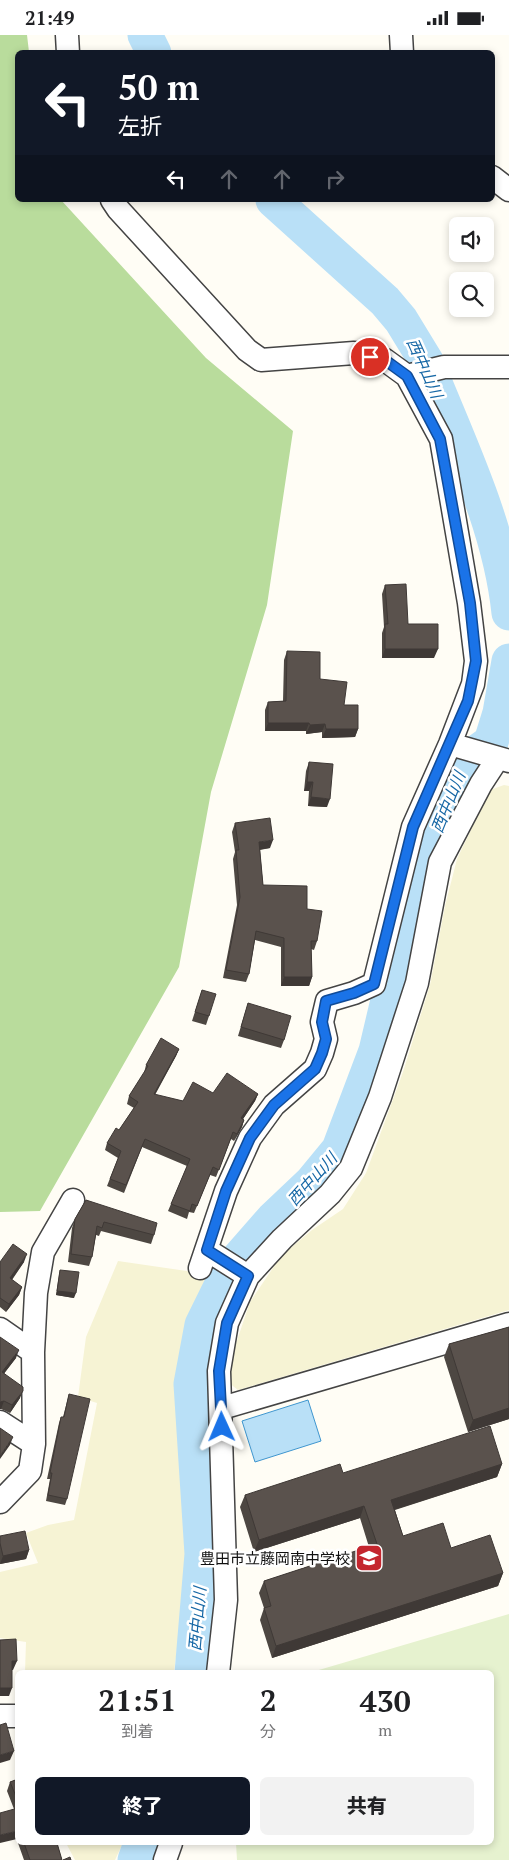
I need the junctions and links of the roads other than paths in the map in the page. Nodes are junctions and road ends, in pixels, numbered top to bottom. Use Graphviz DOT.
graph roads {
  1 [pos="67,35"];
  2 [pos="401,35"];
  3 [pos="68,50"];
  4 [pos="402,50"];
  5 [pos="495,179"];
  6 [pos="509,189"];
  7 [pos="113,202"];
  8 [pos="509,367"];
  9 [pos="411,375"];
  10 [pos="450,744"];
  11 [pos="498,758"];
  12 [pos="73,1200"];
  13 [pos="245,1274"];
  14 [pos="509,1325"];
  15 [pos="0,1329"];
  16 [pos="33,1352"];
  17 [pos="222,1408"];
  18 [pos="0,1421"];
  19 [pos="34,1444"];
  20 [pos="0,1502"];
  21 [pos="218,1670"];
  22 [pos="0,1716"];
  23 [pos="15,1716"];
  24 [pos="170,1845"];
  25 [pos="165,1860"];
  1 -- 3 [label="street"];
  2 -- 4 [label="street"];
  5 -- 6 [label="street"];
  7 -- 9 [label="street"];
  8 -- 9 [label="street"];
  9 -- 10 [label="street"];
  10 -- 11 [label="street"];
  10 -- 13 [label="street"];
  11 -- 13 [label="street"];
  12 -- 16 [label="street"];
  13 -- 17 [label="street"];
  14 -- 17 [label="street"];
  15 -- 16 [label="street"];
  16 -- 19 [label="street"];
  17 -- 21 [label="street"];
  18 -- 19 [label="street"];
  19 -- 20 [label="street"];
  22 -- 23 [label="street"];
  24 -- 25 [label="street"];
}
